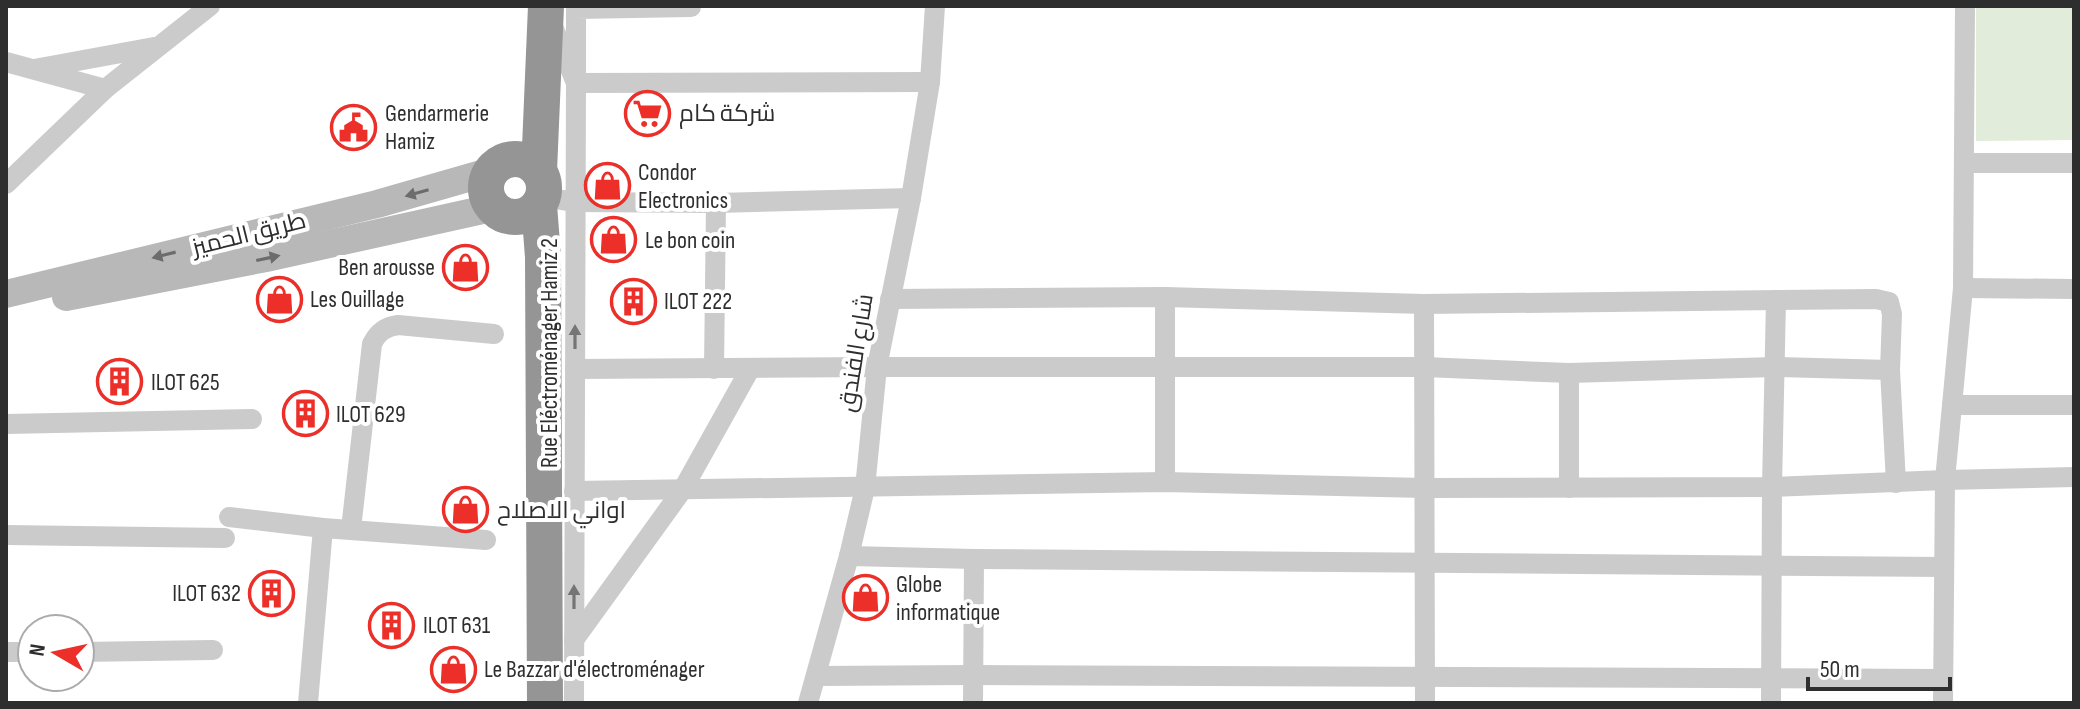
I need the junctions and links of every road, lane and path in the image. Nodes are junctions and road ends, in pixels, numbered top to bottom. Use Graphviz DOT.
graph roads {
  1 [pos="210,6"];
  2 [pos="935,6"];
  3 [pos="1965,6"];
  4 [pos="539,7"];
  5 [pos="691,7"];
  6 [pos="158,47"];
  7 [pos="6,62"];
  8 [pos="34,69"];
  9 [pos="930,82"];
  10 [pos="576,83"];
  11 [pos="105,89"];
  12 [pos="1965,163"];
  13 [pos="2074,163"];
  14 [pos="6,184"];
  15 [pos="517,186"];
  16 [pos="911,198"];
  17 [pos="716,203"];
  18 [pos="1963,288"];
  19 [pos="2074,289"];
  20 [pos="6,294"];
  21 [pos="1165,297"];
  22 [pos="890,299"];
  23 [pos="1776,300"];
  24 [pos="1424,304"];
  25 [pos="6,309"];
  26 [pos="494,334"];
  27 [pos="877,367"];
  28 [pos="1424,367"];
  29 [pos="1775,367"];
  30 [pos="1165,368"];
  31 [pos="575,369"];
  32 [pos="714,369"];
  33 [pos="750,369"];
  34 [pos="1890,370"];
  35 [pos="1569,373"];
  36 [pos="1952,405"];
  37 [pos="2074,405"];
  38 [pos="252,419"];
  39 [pos="6,424"];
  40 [pos="2074,477"];
  41 [pos="1945,480"];
  42 [pos="1165,482"];
  43 [pos="1896,483"];
  44 [pos="1772,487"];
  45 [pos="865,488"];
  46 [pos="1425,488"];
  47 [pos="1569,488"];
  48 [pos="683,489"];
  49 [pos="574,491"];
  50 [pos="229,517"];
  51 [pos="323,528"];
  52 [pos="351,529"];
  53 [pos="6,535"];
  54 [pos="225,538"];
  55 [pos="486,540"];
  56 [pos="849,556"];
  57 [pos="974,559"];
  58 [pos="1425,563"];
  59 [pos="1772,565"];
  60 [pos="1944,567"];
  61 [pos="574,640"];
  62 [pos="213,650"];
  63 [pos="96,652"];
  64 [pos="972,675"];
  65 [pos="817,676"];
  66 [pos="1425,677"];
  67 [pos="1771,678"];
  68 [pos="1942,679"];
  69 [pos="308,703"];
  70 [pos="526,703"];
  71 [pos="545,703"];
  72 [pos="574,703"];
  73 [pos="808,703"];
  74 [pos="973,703"];
  75 [pos="1425,703"];
  76 [pos="1771,703"];
  77 [pos="1943,703"];
  1 -- 6 [label="street"];
  2 -- 9 [label="street, شارع الفندق"];
  3 -- 12 [label="street"];
  4 -- 10 [label="street, Rue Eléctroménager Hamiz 2"];
  4 -- 15 [label="highway"];
  5 -- 10 [label="street"];
  6 -- 8 [label="street"];
  6 -- 11 [label="street"];
  7 -- 8 [label="street"];
  8 -- 11 [label="street"];
  9 -- 10 [label="street"];
  9 -- 16 [label="street, شارع الفندق"];
  10 -- 15 [label="street, Rue Eléctroménager Hamiz 2"];
  11 -- 14 [label="street"];
  12 -- 13 [label="street"];
  12 -- 18 [label="street"];
  15 -- 17 [label="street"];
  15 -- 20 [label="main road, طريق الحميز, one-way"];
  25 -- 15 [label="main road, طريق الحميز, one-way"];
  31 -- 15 [label="street, Rue Eléctroménager Hamiz 2, one-way"];
  15 -- 70 [label="highway"];
  15 -- 71 [label="highway"];
  16 -- 17 [label="street"];
  16 -- 22 [label="street, شارع الفندق"];
  17 -- 32 [label="street"];
  18 -- 19 [label="street"];
  18 -- 36 [label="street"];
  21 -- 22 [label="street"];
  21 -- 24 [label="street"];
  21 -- 30 [label="street"];
  22 -- 27 [label="street, شارع الفندق"];
  23 -- 24 [label="street"];
  23 -- 29 [label="street"];
  23 -- 34 [label="street"];
  24 -- 28 [label="street"];
  26 -- 52 [label="street"];
  27 -- 30 [label="street"];
  27 -- 33 [label="street"];
  27 -- 45 [label="street, شارع الفندق"];
  28 -- 30 [label="street"];
  28 -- 35 [label="street"];
  28 -- 46 [label="street"];
  29 -- 34 [label="street"];
  29 -- 35 [label="street"];
  29 -- 44 [label="street"];
  30 -- 42 [label="street"];
  31 -- 32 [label="street"];
  31 -- 49 [label="street, Rue Eléctroménager Hamiz 2"];
  32 -- 33 [label="street"];
  33 -- 48 [label="street"];
  34 -- 43 [label="street"];
  35 -- 47 [label="street"];
  36 -- 37 [label="street"];
  36 -- 41 [label="street"];
  38 -- 39 [label="street"];
  40 -- 41 [label="street"];
  41 -- 43 [label="street"];
  41 -- 60 [label="street"];
  42 -- 45 [label="street"];
  42 -- 46 [label="street"];
  43 -- 44 [label="street"];
  44 -- 47 [label="street"];
  44 -- 59 [label="street"];
  45 -- 48 [label="street"];
  45 -- 56 [label="street, شارع الفندق"];
  46 -- 47 [label="street"];
  46 -- 58 [label="street"];
  48 -- 49 [label="street"];
  48 -- 61 [label="street"];
  61 -- 49 [label="street, Rue Eléctroménager Hamiz 2, one-way"];
  50 -- 51 [label="street"];
  51 -- 52 [label="street"];
  51 -- 69 [label="street"];
  52 -- 55 [label="street"];
  53 -- 54 [label="street"];
  56 -- 57 [label="street"];
  56 -- 65 [label="street, شارع الفندق"];
  57 -- 58 [label="street"];
  57 -- 64 [label="street"];
  58 -- 59 [label="street"];
  58 -- 66 [label="street"];
  59 -- 60 [label="street"];
  59 -- 67 [label="street"];
  60 -- 68 [label="street"];
  61 -- 72 [label="street, Rue Eléctroménager Hamiz 2"];
  62 -- 63 [label="street"];
  64 -- 65 [label="street"];
  64 -- 66 [label="street"];
  64 -- 74 [label="street"];
  65 -- 73 [label="street, شارع الفندق"];
  66 -- 67 [label="street"];
  66 -- 75 [label="street"];
  67 -- 68 [label="street"];
  67 -- 76 [label="street"];
  68 -- 77 [label="street"];
}
